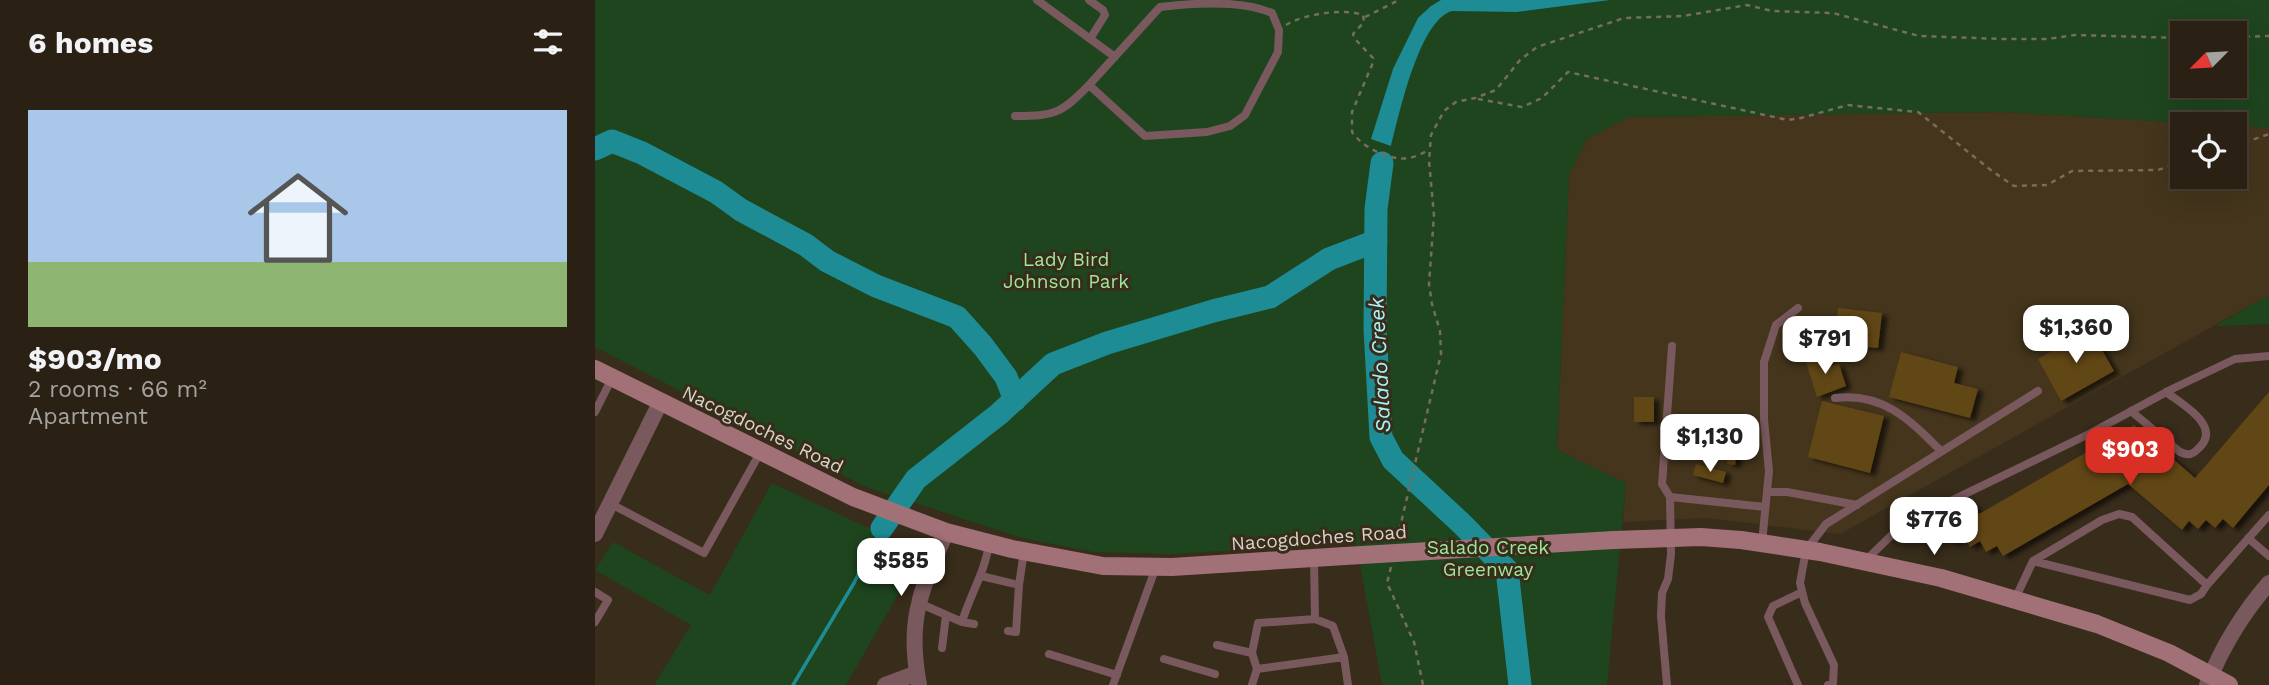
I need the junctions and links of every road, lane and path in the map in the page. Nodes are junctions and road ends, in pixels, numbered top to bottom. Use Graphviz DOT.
graph roads {
  1 [pos="1037,0"];
  2 [pos="1089,0"];
  3 [pos="1399,0"];
  4 [pos="1364,18"];
  5 [pos="1279,30"];
  6 [pos="2269,36"];
  7 [pos="2247,37"];
  8 [pos="2170,38"];
  9 [pos="1090,39"];
  10 [pos="1115,57"];
  11 [pos="1089,85"];
  12 [pos="1475,98"];
  13 [pos="1014,116"];
  14 [pos="2269,134"];
  15 [pos="2247,142"];
  16 [pos="1429,150"];
  17 [pos="2170,166"];
  18 [pos="1798,309"];
  19 [pos="1672,346"];
  20 [pos="2269,356"];
  21 [pos="595,369"];
  22 [pos="613,378"];
  23 [pos="2038,391"];
  24 [pos="2166,392"];
  25 [pos="1835,398"];
  26 [pos="661,401"];
  27 [pos="2131,411"];
  28 [pos="595,412"];
  29 [pos="761,451"];
  30 [pos="1941,452"];
  31 [pos="1767,492"];
  32 [pos="1670,497"];
  33 [pos="611,504"];
  34 [pos="1857,505"];
  35 [pos="1765,507"];
  36 [pos="2269,515"];
  37 [pos="946,533"];
  38 [pos="595,534"];
  39 [pos="1670,538"];
  40 [pos="2248,538"];
  41 [pos="1397,542"];
  42 [pos="989,543"];
  43 [pos="1762,543"];
  44 [pos="1806,550"];
  45 [pos="1024,551"];
  46 [pos="1393,555"];
  47 [pos="2269,556"];
  48 [pos="1314,558"];
  49 [pos="1865,561"];
  50 [pos="2033,561"];
  51 [pos="1156,567"];
  52 [pos="981,576"];
  53 [pos="2269,583"];
  54 [pos="1020,585"];
  55 [pos="2207,585"];
  56 [pos="1802,592"];
  57 [pos="595,593"];
  58 [pos="2015,599"];
  59 [pos="919,603"];
  60 [pos="946,615"];
  61 [pos="1315,619"];
  62 [pos="595,622"];
  63 [pos="962,622"];
  64 [pos="974,624"];
  65 [pos="1008,631"];
  66 [pos="1217,645"];
  67 [pos="942,648"];
  68 [pos="1252,653"];
  69 [pos="1049,654"];
  70 [pos="1344,657"];
  71 [pos="1164,659"];
  72 [pos="1257,669"];
  73 [pos="1215,674"];
  74 [pos="1117,675"];
  75 [pos="918,679"];
  76 [pos="2209,680"];
  77 [pos="885,685"];
  78 [pos="1114,685"];
  79 [pos="1252,685"];
  80 [pos="1348,685"];
  81 [pos="1423,685"];
  82 [pos="1667,685"];
  83 [pos="1798,685"];
  84 [pos="1828,685"];
  85 [pos="2229,685"];
  1 -- 9 [label="lane"];
  2 -- 9 [label="lane"];
  3 -- 4 [label="path"];
  4 -- 5 [label="path"];
  4 -- 16 [label="path"];
  5 -- 10 [label="lane"];
  5 -- 11 [label="lane"];
  6 -- 7 [label="path"];
  8 -- 12 [label="path"];
  9 -- 10 [label="lane"];
  10 -- 11 [label="lane"];
  11 -- 13 [label="lane"];
  12 -- 16 [label="path"];
  12 -- 17 [label="path"];
  14 -- 15 [label="path"];
  16 -- 41 [label="path"];
  18 -- 31 [label="lane"];
  19 -- 32 [label="lane"];
  20 -- 24 [label="lane"];
  21 -- 22 [label="main road, Nacogdoches Road"];
  22 -- 26 [label="main road, Nacogdoches Road"];
  22 -- 28 [label="lane"];
  23 -- 30 [label="lane"];
  24 -- 27 [label="lane"];
  24 -- 27 [label="lane"];
  25 -- 30 [label="lane"];
  26 -- 29 [label="main road, Nacogdoches Road"];
  26 -- 33 [label="street"];
  27 -- 49 [label="lane"];
  29 -- 33 [label="lane"];
  29 -- 37 [label="main road, Nacogdoches Road"];
  30 -- 34 [label="lane"];
  31 -- 34 [label="lane"];
  31 -- 35 [label="lane"];
  32 -- 35 [label="lane"];
  32 -- 39 [label="lane"];
  33 -- 38 [label="street"];
  34 -- 44 [label="lane"];
  35 -- 43 [label="lane"];
  36 -- 40 [label="lane"];
  37 -- 42 [label="main road, Nacogdoches Road"];
  37 -- 59 [label="street"];
  39 -- 43 [label="main road, Nacogdoches Road"];
  39 -- 48 [label="main road, Nacogdoches Road, bridge"];
  39 -- 82 [label="lane"];
  40 -- 47 [label="lane"];
  40 -- 55 [label="lane"];
  42 -- 45 [label="main road, Nacogdoches Road"];
  42 -- 52 [label="lane"];
  43 -- 44 [label="main road, Nacogdoches Road"];
  44 -- 49 [label="main road, Nacogdoches Road"];
  44 -- 56 [label="lane"];
  45 -- 51 [label="main road, Nacogdoches Road"];
  45 -- 54 [label="lane"];
  46 -- 81 [label="path"];
  48 -- 51 [label="main road, Nacogdoches Road"];
  48 -- 61 [label="lane"];
  49 -- 58 [label="main road, Nacogdoches Road"];
  50 -- 55 [label="lane"];
  50 -- 55 [label="lane"];
  50 -- 58 [label="lane"];
  51 -- 74 [label="lane"];
  52 -- 54 [label="lane"];
  52 -- 63 [label="lane"];
  53 -- 76 [label="street"];
  54 -- 65 [label="lane"];
  56 -- 83 [label="lane"];
  56 -- 84 [label="lane"];
  57 -- 62 [label="lane"];
  58 -- 76 [label="main road, Nacogdoches Road"];
  59 -- 60 [label="lane"];
  59 -- 75 [label="street"];
  60 -- 63 [label="lane"];
  60 -- 67 [label="lane"];
  61 -- 68 [label="lane"];
  61 -- 70 [label="lane"];
  63 -- 64 [label="lane"];
  66 -- 68 [label="lane"];
  68 -- 72 [label="lane"];
  69 -- 74 [label="lane"];
  70 -- 72 [label="lane"];
  70 -- 80 [label="lane"];
  71 -- 73 [label="lane"];
  72 -- 79 [label="lane"];
  74 -- 78 [label="lane"];
  75 -- 77 [label="street"];
  76 -- 85 [label="main road, Nacogdoches Road"];
}
